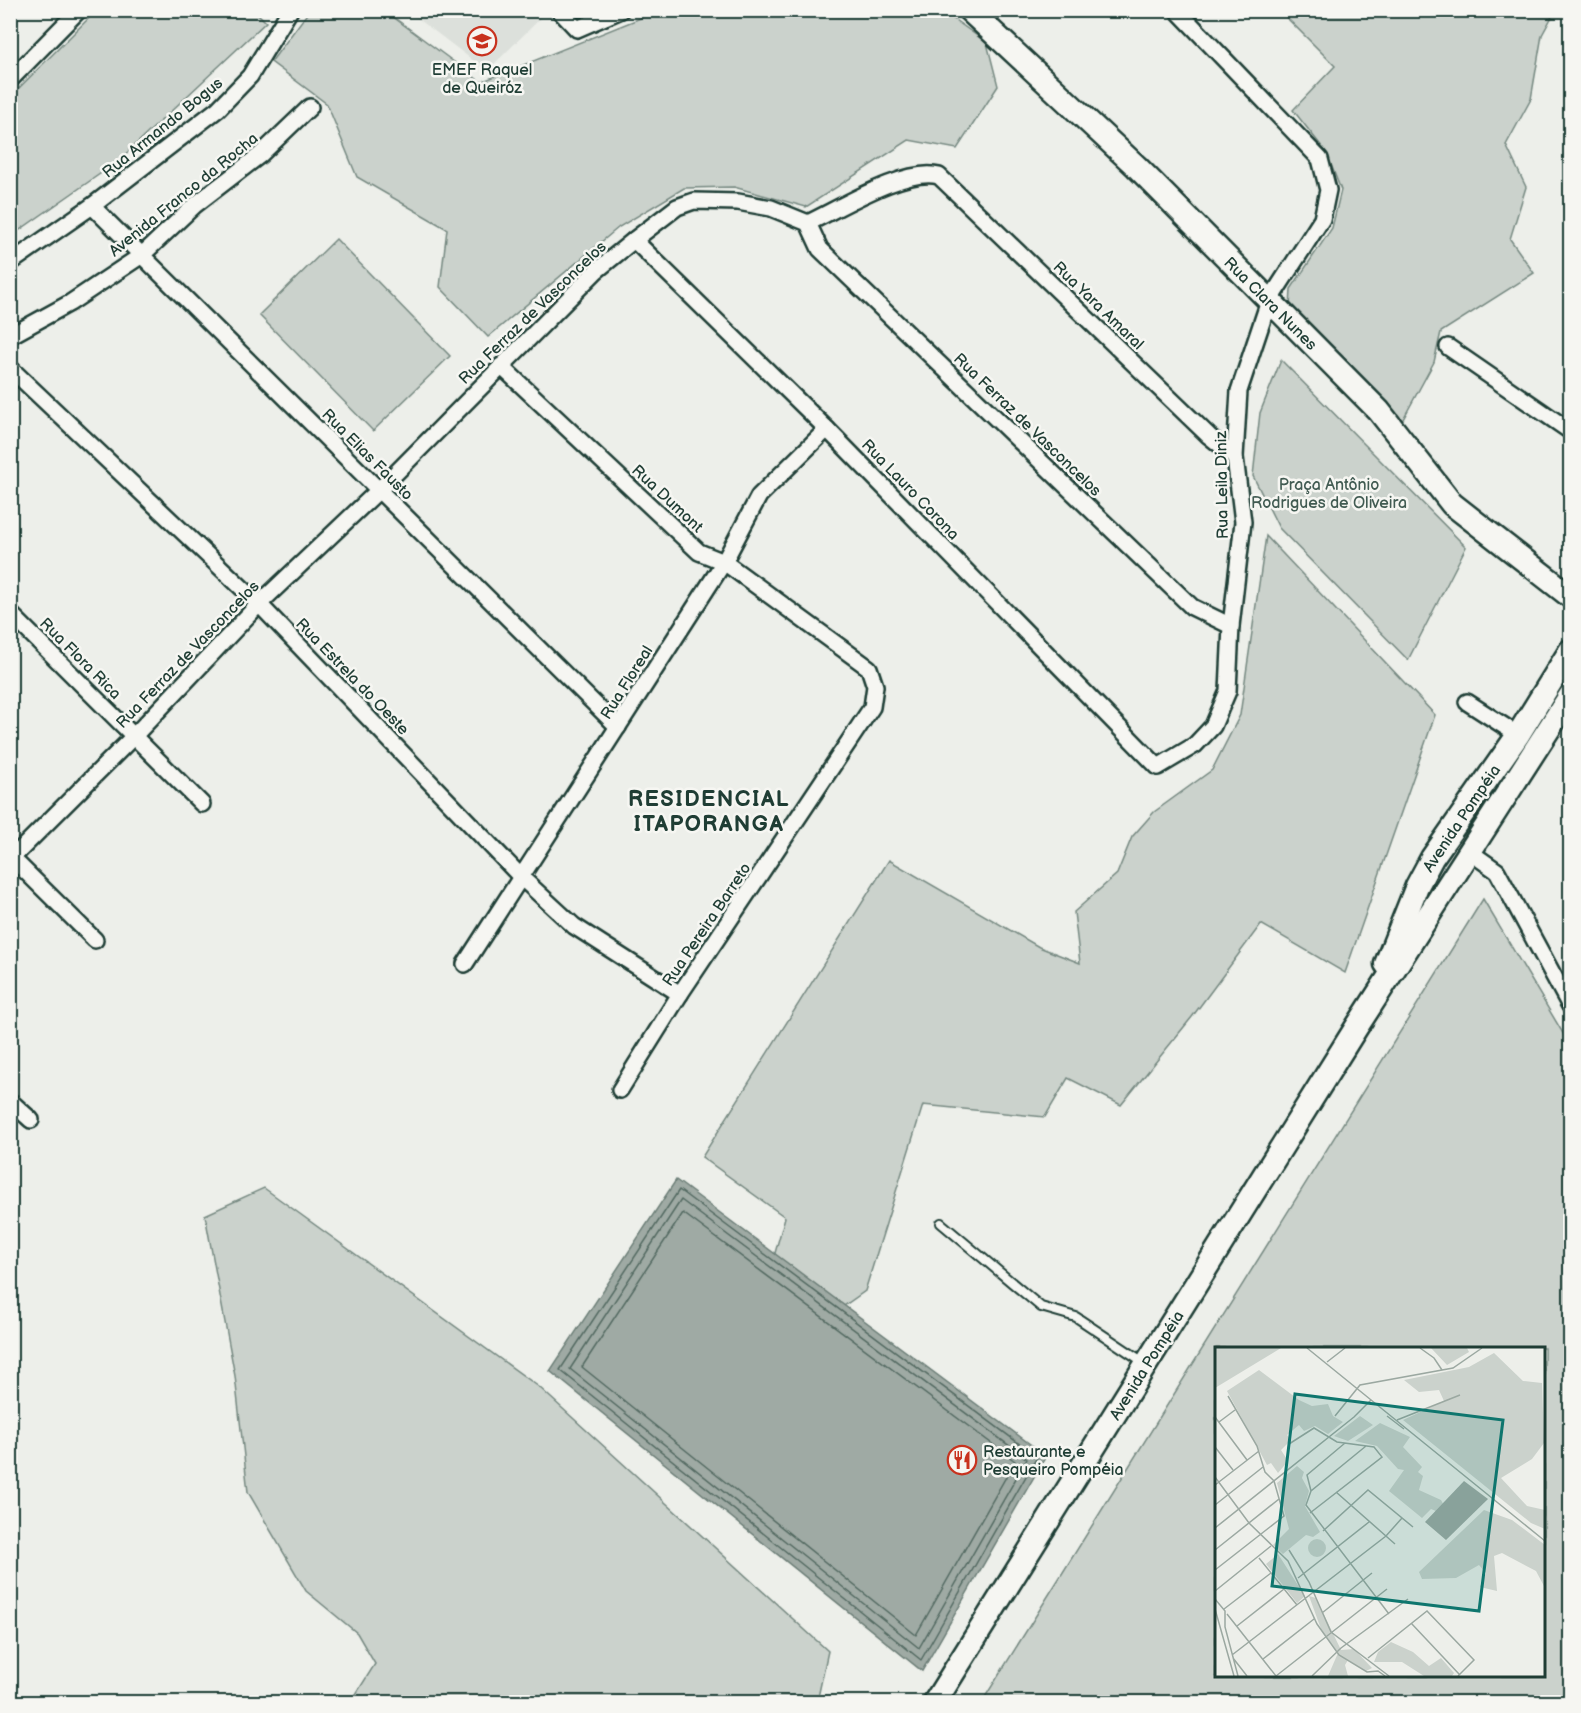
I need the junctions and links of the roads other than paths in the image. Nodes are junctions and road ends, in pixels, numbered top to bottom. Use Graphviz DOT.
graph roads {
  1 [pos="79,10"];
  2 [pos="290,10"];
  3 [pos="559,10"];
  4 [pos="621,10"];
  5 [pos="969,10"];
  6 [pos="1177,10"];
  7 [pos="10,80"];
  8 [pos="310,107"];
  9 [pos="92,206"];
  10 [pos="808,223"];
  11 [pos="634,240"];
  12 [pos="142,255"];
  13 [pos="10,263"];
  14 [pos="1269,301"];
  15 [pos="10,336"];
  16 [pos="1448,347"];
  17 [pos="501,366"];
  18 [pos="10,368"];
  19 [pos="827,429"];
  20 [pos="1570,431"];
  21 [pos="1235,457"];
  22 [pos="379,490"];
  23 [pos="724,562"];
  24 [pos="1570,596"];
  25 [pos="259,604"];
  26 [pos="10,613"];
  27 [pos="1231,626"];
  28 [pos="1570,651"];
  29 [pos="875,686"];
  30 [pos="1570,696"];
  31 [pos="1467,702"];
  32 [pos="618,727"];
  33 [pos="134,736"];
  34 [pos="1516,739"];
  35 [pos="1158,766"];
  36 [pos="202,804"];
  37 [pos="1470,852"];
  38 [pos="11,858"];
  39 [pos="522,878"];
  40 [pos="1417,886"];
  41 [pos="95,940"];
  42 [pos="465,964"];
  43 [pos="680,994"];
  44 [pos="1570,1006"];
  45 [pos="1356,1028"];
  46 [pos="620,1090"];
  47 [pos="10,1101"];
  48 [pos="31,1120"];
  49 [pos="941,1223"];
  50 [pos="1146,1364"];
  51 [pos="935,1702"];
  1 -- 7 [label="street"];
  2 -- 9 [label="street, Rua Armando Bogus"];
  3 -- 4 [label="street"];
  5 -- 14 [label="main road, Rua Clara Nunes"];
  6 -- 14 [label="street, Rua Leila Diniz"];
  8 -- 12 [label="street, Avenida Franco da Rocha"];
  9 -- 12 [label="street, Rua Elias Fausto"];
  9 -- 13 [label="street"];
  10 -- 11 [label="street, Rua Ferraz de Vasconcelos"];
  10 -- 21 [label="street, Rua Yara Amaral"];
  10 -- 27 [label="street, Rua Ferraz de Vasconcelos"];
  11 -- 17 [label="street, Rua Ferraz de Vasconcelos"];
  11 -- 19 [label="street, Rua Lauro Corona"];
  12 -- 15 [label="street, Avenida Franco da Rocha"];
  12 -- 22 [label="street, Rua Elias Fausto"];
  14 -- 21 [label="street, Rua Leila Diniz"];
  14 -- 24 [label="main road, Rua Clara Nunes"];
  16 -- 20 [label="street"];
  17 -- 22 [label="street, Rua Ferraz de Vasconcelos"];
  17 -- 23 [label="street, Rua Dumont"];
  18 -- 25 [label="street, Rua Estrela do Oeste"];
  19 -- 23 [label="street, Rua Floreal"];
  19 -- 35 [label="street, Rua Lauro Corona"];
  21 -- 27 [label="street, Rua Leila Diniz"];
  22 -- 25 [label="street, Rua Ferraz de Vasconcelos"];
  22 -- 32 [label="street, Rua Elias Fausto"];
  23 -- 29 [label="street, Rua Dumont"];
  23 -- 32 [label="street, Rua Floreal"];
  25 -- 33 [label="street, Rua Ferraz de Vasconcelos"];
  25 -- 39 [label="street, Rua Estrela do Oeste"];
  26 -- 33 [label="street, Rua Flora Rica"];
  27 -- 35 [label="street, Rua Leila Diniz"];
  28 -- 34 [label="main road, Avenida Pompéia"];
  29 -- 43 [label="street, Rua Pereira Barreto"];
  30 -- 37 [label="main road, Avenida Pompéia"];
  31 -- 34 [label="street"];
  32 -- 39 [label="street, Rua Floreal"];
  33 -- 36 [label="street, Rua Flora Rica"];
  33 -- 38 [label="street, Rua Ferraz de Vasconcelos"];
  34 -- 37 [label="main road"];
  34 -- 40 [label="main road, Avenida Pompéia"];
  37 -- 40 [label="main road"];
  37 -- 44 [label="street"];
  37 -- 45 [label="main road, Avenida Pompéia"];
  38 -- 41 [label="street"];
  39 -- 42 [label="street, Rua Floreal"];
  39 -- 43 [label="street, Rua Estrela do Oeste"];
  40 -- 45 [label="main road, Avenida Pompéia"];
  43 -- 46 [label="street, Rua Pereira Barreto"];
  45 -- 50 [label="main road, Avenida Pompéia"];
  47 -- 48 [label="street"];
  49 -- 50 [label="lane"];
  50 -- 51 [label="main road, Avenida Pompéia"];
}
